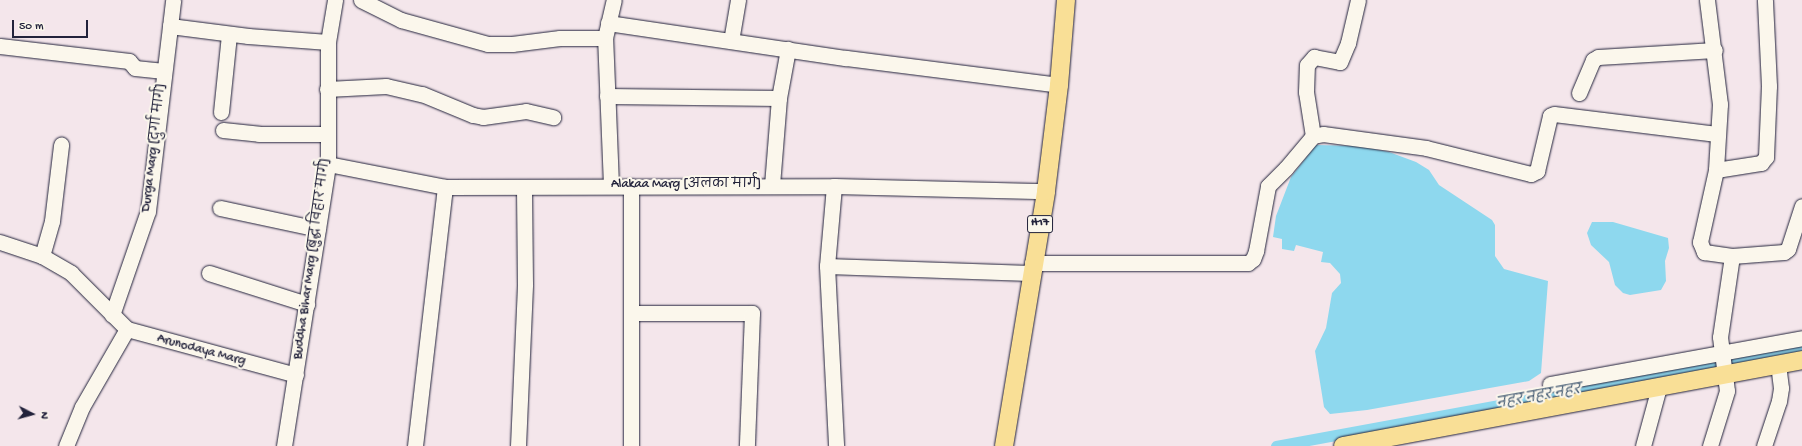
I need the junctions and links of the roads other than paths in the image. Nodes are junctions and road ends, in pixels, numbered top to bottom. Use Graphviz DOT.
graph roads {
  1 [pos="173,0"];
  2 [pos="334,0"];
  3 [pos="361,0"];
  4 [pos="614,0"];
  5 [pos="738,0"];
  6 [pos="1066,0"];
  7 [pos="1358,0"];
  8 [pos="1707,0"];
  9 [pos="1765,0"];
  10 [pos="608,23"];
  11 [pos="170,26"];
  12 [pos="229,34"];
  13 [pos="605,38"];
  14 [pos="731,41"];
  15 [pos="328,42"];
  16 [pos="0,46"];
  17 [pos="788,49"];
  18 [pos="1715,50"];
  19 [pos="164,71"];
  20 [pos="1059,85"];
  21 [pos="327,89"];
  22 [pos="1579,93"];
  23 [pos="607,96"];
  24 [pos="779,98"];
  25 [pos="221,112"];
  26 [pos="553,117"];
  27 [pos="223,130"];
  28 [pos="328,134"];
  29 [pos="1717,134"];
  30 [pos="1313,136"];
  31 [pos="61,145"];
  32 [pos="328,164"];
  33 [pos="1716,170"];
  34 [pos="611,185"];
  35 [pos="631,186"];
  36 [pos="772,186"];
  37 [pos="834,186"];
  38 [pos="445,187"];
  39 [pos="524,189"];
  40 [pos="1046,191"];
  41 [pos="1802,206"];
  42 [pos="220,208"];
  43 [pos="318,229"];
  44 [pos="0,242"];
  45 [pos="42,256"];
  46 [pos="1732,256"];
  47 [pos="827,266"];
  48 [pos="1031,268"];
  49 [pos="210,273"];
  50 [pos="307,304"];
  51 [pos="632,313"];
  52 [pos="112,315"];
  53 [pos="127,329"];
  54 [pos="1802,338"];
  55 [pos="1802,360"];
  56 [pos="1725,363"];
  57 [pos="1778,364"];
  58 [pos="296,375"];
  59 [pos="1550,384"];
  60 [pos="1659,387"];
  61 [pos="66,446"];
  62 [pos="284,446"];
  63 [pos="415,446"];
  64 [pos="518,446"];
  65 [pos="631,446"];
  66 [pos="747,446"];
  67 [pos="836,446"];
  68 [pos="1004,446"];
  69 [pos="1343,446"];
  70 [pos="1643,446"];
  71 [pos="1710,446"];
  72 [pos="1764,446"];
  1 -- 11 [label="street, Durga Marg [दुर्गा मार्ग]"];
  2 -- 15 [label="street, Buddha Bihar Marg [बुद्ध विहार मार्ग]"];
  3 -- 13 [label="street"];
  4 -- 10 [label="street"];
  5 -- 14 [label="street"];
  6 -- 20 [label="main road, H17"];
  7 -- 30 [label="street"];
  8 -- 18 [label="street"];
  9 -- 33 [label="street"];
  10 -- 13 [label="street"];
  10 -- 14 [label="street"];
  11 -- 12 [label="street"];
  11 -- 19 [label="street, Durga Marg [दुर्गा मार्ग]"];
  12 -- 15 [label="street"];
  12 -- 25 [label="street"];
  13 -- 23 [label="street"];
  14 -- 17 [label="street"];
  15 -- 21 [label="street, Buddha Bihar Marg [बुद्ध विहार मार्ग]"];
  16 -- 19 [label="street"];
  17 -- 20 [label="street"];
  17 -- 24 [label="street"];
  18 -- 22 [label="street"];
  18 -- 29 [label="street"];
  19 -- 52 [label="street, Durga Marg [दुर्गा मार्ग]"];
  20 -- 40 [label="main road, H17"];
  21 -- 26 [label="street"];
  21 -- 28 [label="street, Buddha Bihar Marg [बुद्ध विहार मार्ग]"];
  23 -- 24 [label="street"];
  23 -- 34 [label="street"];
  24 -- 36 [label="street"];
  27 -- 28 [label="street"];
  28 -- 32 [label="street, Buddha Bihar Marg [बुद्ध विहार मार्ग]"];
  29 -- 30 [label="street"];
  29 -- 33 [label="street"];
  30 -- 48 [label="street"];
  31 -- 45 [label="street"];
  32 -- 38 [label="street, Alakaa Marg [अलका मार्ग]"];
  32 -- 43 [label="street, Buddha Bihar Marg [बुद्ध विहार मार्ग]"];
  33 -- 46 [label="street"];
  34 -- 35 [label="street, Alakaa Marg [अलका मार्ग]"];
  34 -- 39 [label="street, Alakaa Marg [अलका मार्ग]"];
  35 -- 36 [label="street, Alakaa Marg [अलका मार्ग]"];
  35 -- 51 [label="street"];
  36 -- 37 [label="street, Alakaa Marg [अलका मार्ग]"];
  37 -- 40 [label="street, Alakaa Marg [अलका मार्ग]"];
  37 -- 47 [label="street"];
  38 -- 39 [label="street, Alakaa Marg [अलका मार्ग]"];
  38 -- 63 [label="street"];
  39 -- 64 [label="street"];
  40 -- 48 [label="main road, H17"];
  41 -- 46 [label="street"];
  42 -- 43 [label="street"];
  43 -- 50 [label="street, Buddha Bihar Marg [बुद्ध विहार मार्ग]"];
  44 -- 45 [label="street, Arunodaya Marg"];
  45 -- 52 [label="street, Arunodaya Marg"];
  46 -- 56 [label="street"];
  47 -- 48 [label="street"];
  47 -- 67 [label="street"];
  48 -- 68 [label="main road, H17"];
  49 -- 50 [label="street"];
  50 -- 58 [label="street, Buddha Bihar Marg [बुद्ध विहार मार्ग]"];
  51 -- 65 [label="street"];
  51 -- 66 [label="street"];
  52 -- 53 [label="street, Arunodaya Marg"];
  53 -- 58 [label="street, Arunodaya Marg"];
  53 -- 61 [label="street"];
  54 -- 56 [label="street"];
  55 -- 57 [label="main road"];
  56 -- 57 [label="main road"];
  56 -- 59 [label="street"];
  56 -- 60 [label="main road"];
  56 -- 71 [label="street"];
  57 -- 72 [label="street"];
  58 -- 62 [label="street, Buddha Bihar Marg [बुद्ध विहार मार्ग]"];
  60 -- 69 [label="main road"];
  60 -- 70 [label="street"];
}
